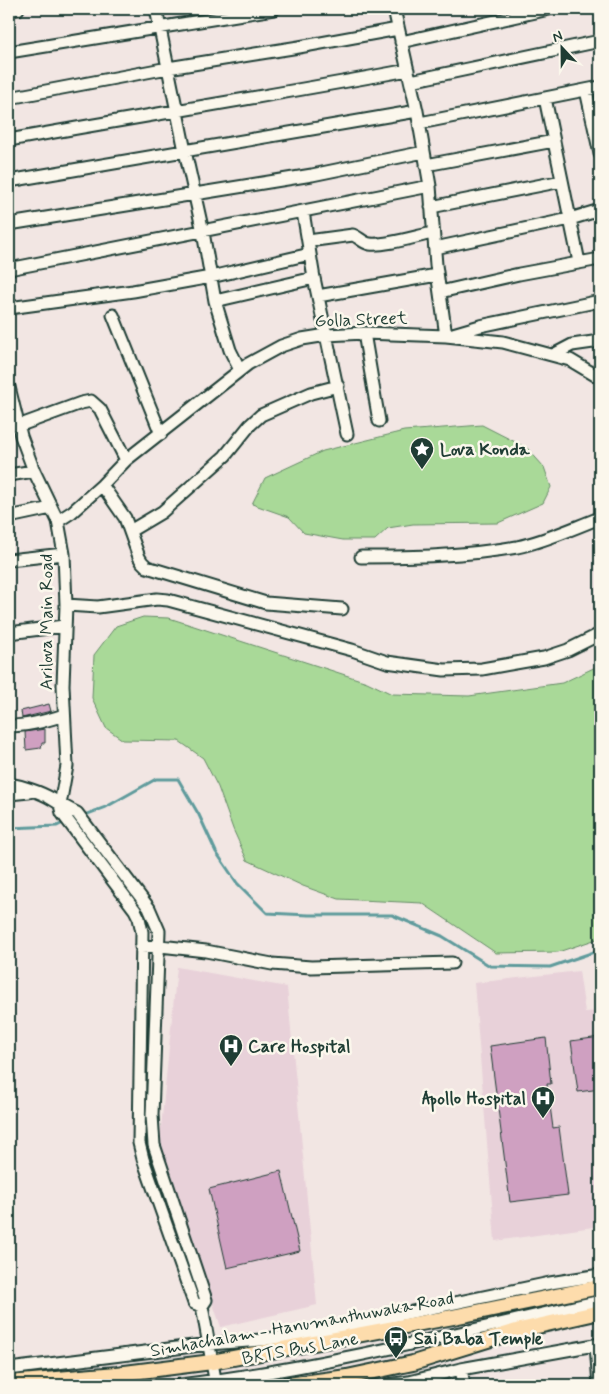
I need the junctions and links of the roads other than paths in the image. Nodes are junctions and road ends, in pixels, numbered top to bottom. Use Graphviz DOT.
graph roads {
  1 [pos="18,9"];
  2 [pos="156,9"];
  3 [pos="274,9"];
  4 [pos="394,9"];
  5 [pos="549,9"];
  6 [pos="9,10"];
  7 [pos="160,27"];
  8 [pos="398,29"];
  9 [pos="600,41"];
  10 [pos="401,42"];
  11 [pos="9,52"];
  12 [pos="168,68"];
  13 [pos="409,76"];
  14 [pos="600,88"];
  15 [pos="586,90"];
  16 [pos="9,98"];
  17 [pos="545,98"];
  18 [pos="176,110"];
  19 [pos="418,111"];
  20 [pos="420,123"];
  21 [pos="9,140"];
  22 [pos="554,141"];
  23 [pos="185,151"];
  24 [pos="424,152"];
  25 [pos="600,154"];
  26 [pos="426,164"];
  27 [pos="9,181"];
  28 [pos="562,181"];
  29 [pos="430,186"];
  30 [pos="194,194"];
  31 [pos="431,207"];
  32 [pos="600,210"];
  33 [pos="303,212"];
  34 [pos="570,219"];
  35 [pos="9,224"];
  36 [pos="203,232"];
  37 [pos="433,233"];
  38 [pos="308,241"];
  39 [pos="435,248"];
  40 [pos="310,254"];
  41 [pos="600,260"];
  42 [pos="579,262"];
  43 [pos="9,269"];
  44 [pos="437,275"];
  45 [pos="211,277"];
  46 [pos="314,278"];
  47 [pos="440,292"];
  48 [pos="318,296"];
  49 [pos="215,301"];
  50 [pos="600,301"];
  51 [pos="9,308"];
  52 [pos="113,316"];
  53 [pos="364,333"];
  54 [pos="327,334"];
  55 [pos="446,336"];
  56 [pos="600,341"];
  57 [pos="553,355"];
  58 [pos="240,370"];
  59 [pos="600,378"];
  60 [pos="338,386"];
  61 [pos="9,392"];
  62 [pos="379,421"];
  63 [pos="19,431"];
  64 [pos="160,434"];
  65 [pos="347,434"];
  66 [pos="9,437"];
  67 [pos="126,460"];
  68 [pos="34,471"];
  69 [pos="9,475"];
  70 [pos="102,485"];
  71 [pos="51,508"];
  72 [pos="9,517"];
  73 [pos="600,518"];
  74 [pos="58,521"];
  75 [pos="130,531"];
  76 [pos="64,554"];
  77 [pos="361,558"];
  78 [pos="9,560"];
  79 [pos="66,605"];
  80 [pos="342,609"];
  81 [pos="64,626"];
  82 [pos="9,633"];
  83 [pos="600,634"];
  84 [pos="64,715"];
  85 [pos="9,726"];
  86 [pos="9,784"];
  87 [pos="33,792"];
  88 [pos="9,794"];
  89 [pos="60,805"];
  90 [pos="75,819"];
  91 [pos="160,946"];
  92 [pos="141,947"];
  93 [pos="452,963"];
  94 [pos="600,1274"];
  95 [pos="600,1287"];
  96 [pos="600,1301"];
  97 [pos="202,1306"];
  98 [pos="600,1312"];
  99 [pos="209,1344"];
  100 [pos="598,1345"];
  101 [pos="212,1362"];
  102 [pos="9,1369"];
  103 [pos="461,1369"];
  104 [pos="9,1383"];
  105 [pos="216,1383"];
  106 [pos="180,1385"];
  107 [pos="288,1385"];
  108 [pos="388,1385"];
  109 [pos="464,1385"];
  110 [pos="599,1385"];
  1 -- 6 [label="street"];
  2 -- 7 [label="street"];
  3 -- 7 [label="street"];
  4 -- 8 [label="street"];
  5 -- 10 [label="street"];
  7 -- 11 [label="street"];
  7 -- 12 [label="street"];
  8 -- 10 [label="street"];
  8 -- 12 [label="street"];
  9 -- 13 [label="street"];
  10 -- 13 [label="street"];
  12 -- 16 [label="street"];
  12 -- 18 [label="street"];
  13 -- 18 [label="street"];
  13 -- 19 [label="street"];
  14 -- 15 [label="street"];
  15 -- 17 [label="street"];
  15 -- 25 [label="street"];
  17 -- 20 [label="street"];
  17 -- 22 [label="street"];
  18 -- 21 [label="street"];
  18 -- 23 [label="street"];
  19 -- 20 [label="street"];
  19 -- 23 [label="street"];
  20 -- 24 [label="street"];
  22 -- 26 [label="street"];
  22 -- 28 [label="street"];
  23 -- 27 [label="street"];
  23 -- 30 [label="street"];
  24 -- 26 [label="street"];
  24 -- 30 [label="street"];
  26 -- 29 [label="street"];
  28 -- 31 [label="street"];
  28 -- 34 [label="street"];
  29 -- 31 [label="street"];
  29 -- 33 [label="street"];
  30 -- 35 [label="street"];
  30 -- 36 [label="street"];
  31 -- 37 [label="street"];
  32 -- 34 [label="street"];
  33 -- 36 [label="street"];
  33 -- 38 [label="street"];
  34 -- 39 [label="street"];
  34 -- 42 [label="street"];
  36 -- 43 [label="street"];
  36 -- 45 [label="street"];
  37 -- 38 [label="street"];
  37 -- 39 [label="street"];
  38 -- 40 [label="street"];
  39 -- 44 [label="street"];
  40 -- 45 [label="street"];
  40 -- 46 [label="street"];
  41 -- 42 [label="street"];
  42 -- 47 [label="street"];
  44 -- 47 [label="street"];
  44 -- 48 [label="street"];
  45 -- 49 [label="street"];
  45 -- 51 [label="street"];
  46 -- 48 [label="street"];
  46 -- 49 [label="street"];
  47 -- 55 [label="street"];
  48 -- 54 [label="street"];
  49 -- 58 [label="street"];
  50 -- 55 [label="street"];
  52 -- 64 [label="street"];
  53 -- 54 [label="street, Golla Street"];
  53 -- 55 [label="street, Golla Street"];
  53 -- 62 [label="street"];
  54 -- 58 [label="street, Golla Street"];
  54 -- 60 [label="street"];
  55 -- 57 [label="street, Golla Street"];
  56 -- 57 [label="street"];
  57 -- 59 [label="street, Golla Street"];
  58 -- 64 [label="street, Golla Street"];
  60 -- 65 [label="street"];
  60 -- 75 [label="street"];
  61 -- 63 [label="street, Arilova Main Road"];
  63 -- 66 [label="street"];
  63 -- 67 [label="street"];
  63 -- 68 [label="street, Arilova Main Road"];
  64 -- 67 [label="street, Golla Street"];
  67 -- 70 [label="street, Golla Street"];
  68 -- 69 [label="street"];
  68 -- 71 [label="street, Arilova Main Road"];
  70 -- 74 [label="street, Golla Street"];
  70 -- 75 [label="street"];
  71 -- 72 [label="street"];
  71 -- 74 [label="street, Arilova Main Road"];
  73 -- 77 [label="street"];
  74 -- 76 [label="street, Arilova Main Road"];
  75 -- 80 [label="street"];
  76 -- 78 [label="street"];
  76 -- 79 [label="street, Arilova Main Road"];
  79 -- 81 [label="street, Arilova Main Road"];
  79 -- 83 [label="street"];
  81 -- 82 [label="street"];
  81 -- 84 [label="street, Arilova Main Road"];
  84 -- 85 [label="street"];
  84 -- 89 [label="street, Arilova Main Road"];
  86 -- 87 [label="street"];
  87 -- 88 [label="street"];
  87 -- 89 [label="street"];
  89 -- 90 [label="street"];
  90 -- 91 [label="street"];
  90 -- 92 [label="street"];
  91 -- 92 [label="street"];
  91 -- 93 [label="street"];
  91 -- 97 [label="street"];
  92 -- 97 [label="street"];
  94 -- 99 [label="street"];
  95 -- 101 [label="main road, Simhachalam - Hanumanthuwaka Road"];
  96 -- 105 [label="street, BRTS Bus Lane"];
  97 -- 99 [label="street"];
  98 -- 107 [label="main road"];
  99 -- 101 [label="street"];
  99 -- 102 [label="street"];
  100 -- 103 [label="street"];
  100 -- 110 [label="street"];
  101 -- 104 [label="main road, Simhachalam - Hanumanthuwaka Road"];
  101 -- 105 [label="street"];
  103 -- 108 [label="street"];
  103 -- 109 [label="street"];
  105 -- 106 [label="street, BRTS Bus Lane"];
}
